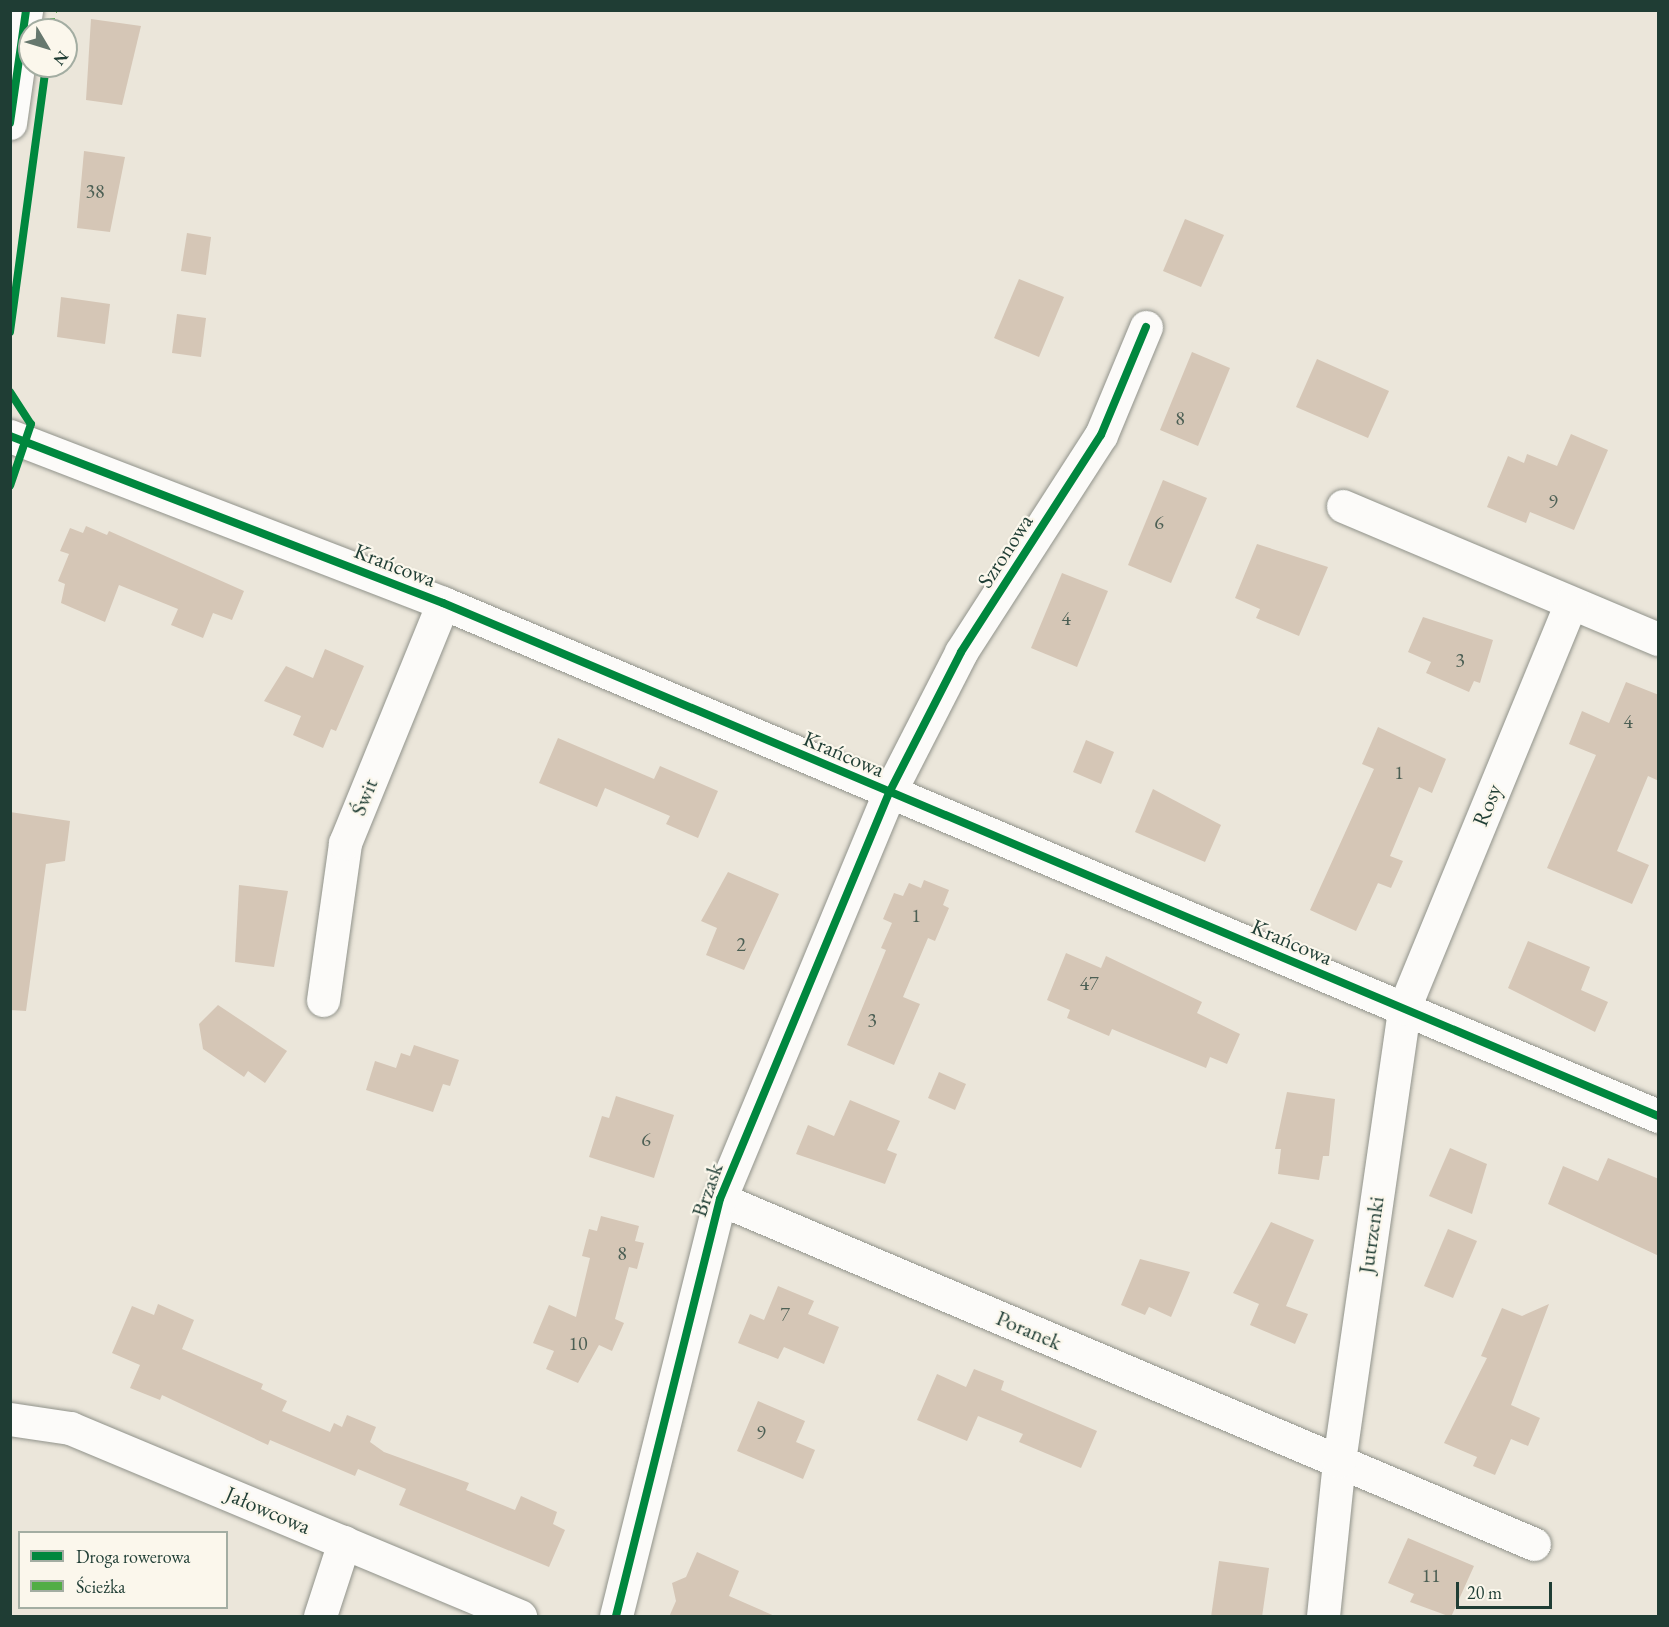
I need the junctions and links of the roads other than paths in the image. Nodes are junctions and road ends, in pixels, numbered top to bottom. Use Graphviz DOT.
graph roads {
  1 [pos="26,10"];
  2 [pos="10,123"];
  3 [pos="1146,327"];
  4 [pos="10,436"];
  5 [pos="1343,506"];
  6 [pos="443,603"];
  7 [pos="1571,603"];
  8 [pos="1659,639"];
  9 [pos="889,793"];
  10 [pos="323,1000"];
  11 [pos="1404,1008"];
  12 [pos="1659,1116"];
  13 [pos="720,1199"];
  14 [pos="10,1419"];
  15 [pos="1339,1461"];
  16 [pos="344,1542"];
  17 [pos="1534,1544"];
  18 [pos="320,1617"];
  19 [pos="520,1617"];
  20 [pos="616,1617"];
  21 [pos="1323,1617"];
  1 -- 2 [label="street"];
  3 -- 9 [label="street, Szronowa"];
  4 -- 6 [label="street, Krańcowa"];
  5 -- 7 [label="street"];
  6 -- 9 [label="street, Krańcowa"];
  6 -- 10 [label="street, Świt"];
  7 -- 8 [label="street"];
  7 -- 11 [label="street, Rosy"];
  9 -- 11 [label="street, Krańcowa"];
  9 -- 13 [label="street, Brzask"];
  11 -- 12 [label="street, Krańcowa"];
  11 -- 15 [label="street, Jutrzenki"];
  13 -- 15 [label="street, Poranek"];
  13 -- 20 [label="street, Brzask"];
  14 -- 16 [label="street, Jałowcowa"];
  15 -- 17 [label="street"];
  15 -- 21 [label="street, Jutrzenki"];
  16 -- 18 [label="street"];
  16 -- 19 [label="street, Jałowcowa"];
}
